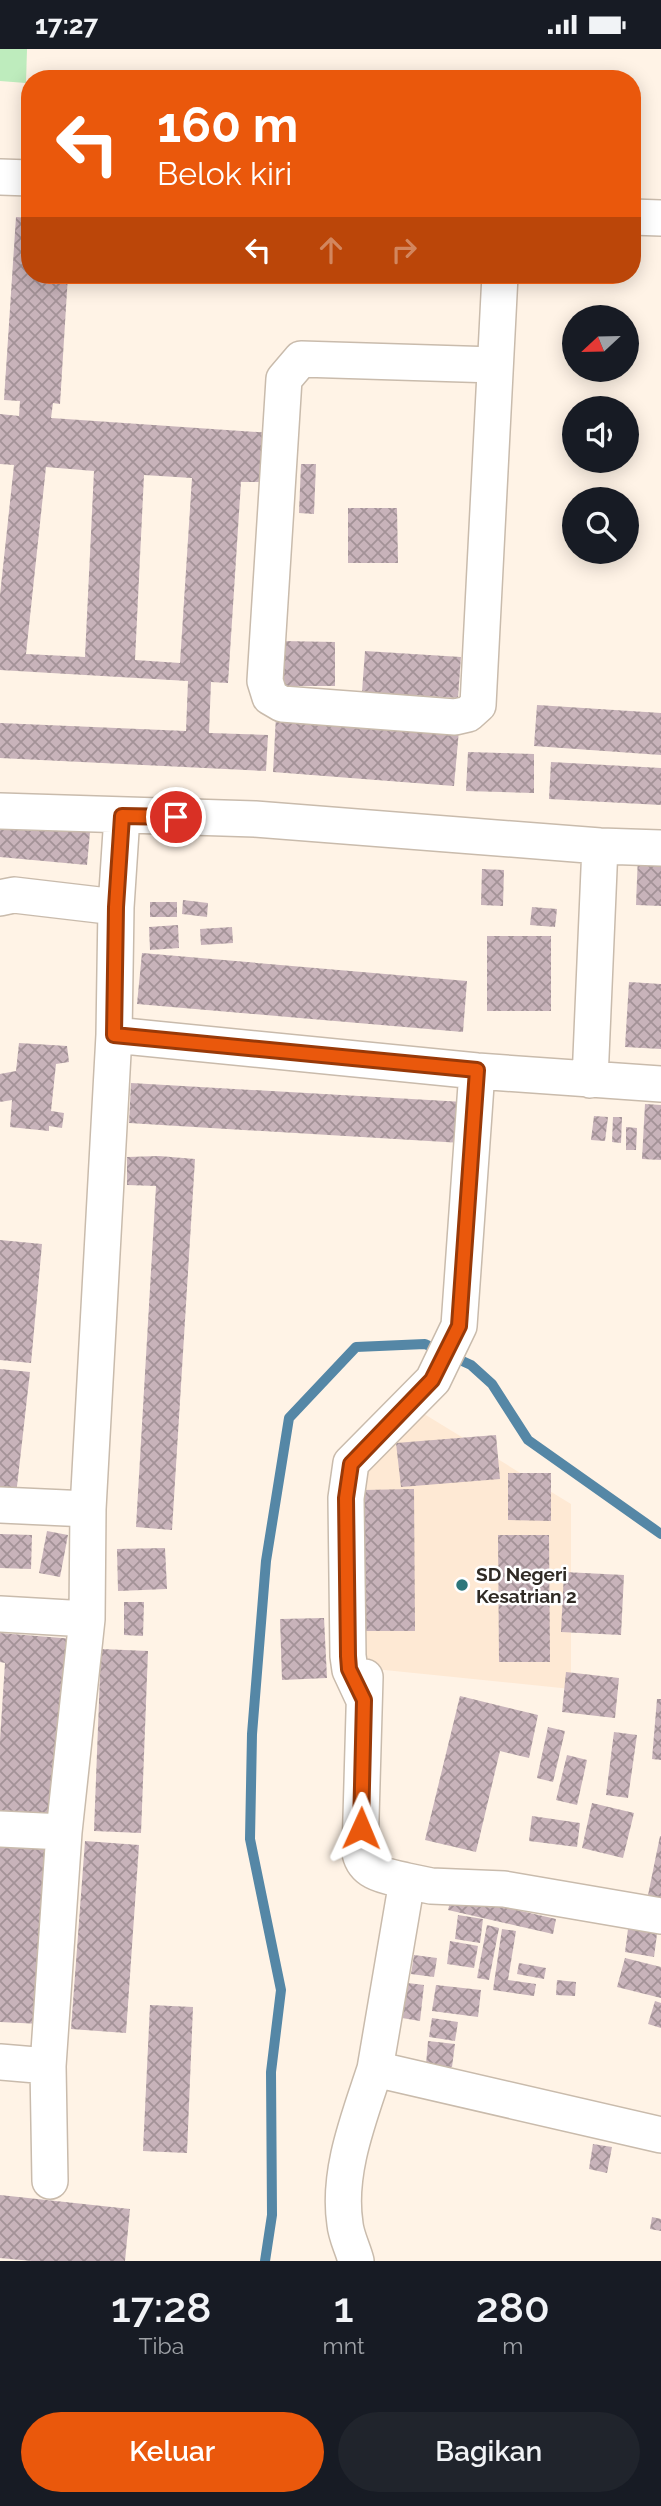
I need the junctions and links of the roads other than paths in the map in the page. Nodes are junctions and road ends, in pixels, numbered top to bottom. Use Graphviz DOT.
graph roads {
  1 [pos="0,177"];
  2 [pos="21,178"];
  3 [pos="661,216"];
  4 [pos="641,217"];
  5 [pos="500,284"];
  6 [pos="495,365"];
  7 [pos="0,811"];
  8 [pos="122,816"];
  9 [pos="600,846"];
  10 [pos="661,848"];
  11 [pos="0,898"];
  12 [pos="116,907"];
  13 [pos="114,1035"];
  14 [pos="477,1070"];
  15 [pos="590,1080"];
  16 [pos="661,1084"];
  17 [pos="0,1505"];
  18 [pos="88,1509"];
  19 [pos="0,1614"];
  20 [pos="87,1619"];
  21 [pos="0,1829"];
  22 [pos="64,1832"];
  23 [pos="407,1881"];
  24 [pos="661,1916"];
  25 [pos="0,2062"];
  26 [pos="48,2066"];
  27 [pos="375,2069"];
  28 [pos="661,2134"];
  29 [pos="50,2181"];
  30 [pos="356,2261"];
  1 -- 2 [label="street"];
  3 -- 4 [label="street"];
  5 -- 6 [label="street"];
  6 -- 6 [label="street"];
  7 -- 8 [label="street"];
  8 -- 9 [label="street"];
  8 -- 12 [label="street"];
  9 -- 10 [label="street"];
  9 -- 15 [label="street"];
  11 -- 12 [label="street"];
  12 -- 13 [label="street"];
  13 -- 14 [label="street"];
  13 -- 18 [label="street"];
  14 -- 15 [label="street"];
  14 -- 23 [label="street"];
  15 -- 16 [label="street"];
  17 -- 18 [label="street"];
  18 -- 20 [label="street"];
  19 -- 20 [label="street"];
  20 -- 22 [label="street"];
  21 -- 22 [label="street"];
  22 -- 26 [label="street"];
  23 -- 24 [label="street"];
  23 -- 27 [label="street"];
  25 -- 26 [label="street"];
  26 -- 29 [label="street"];
  27 -- 28 [label="street"];
  27 -- 30 [label="street"];
}
